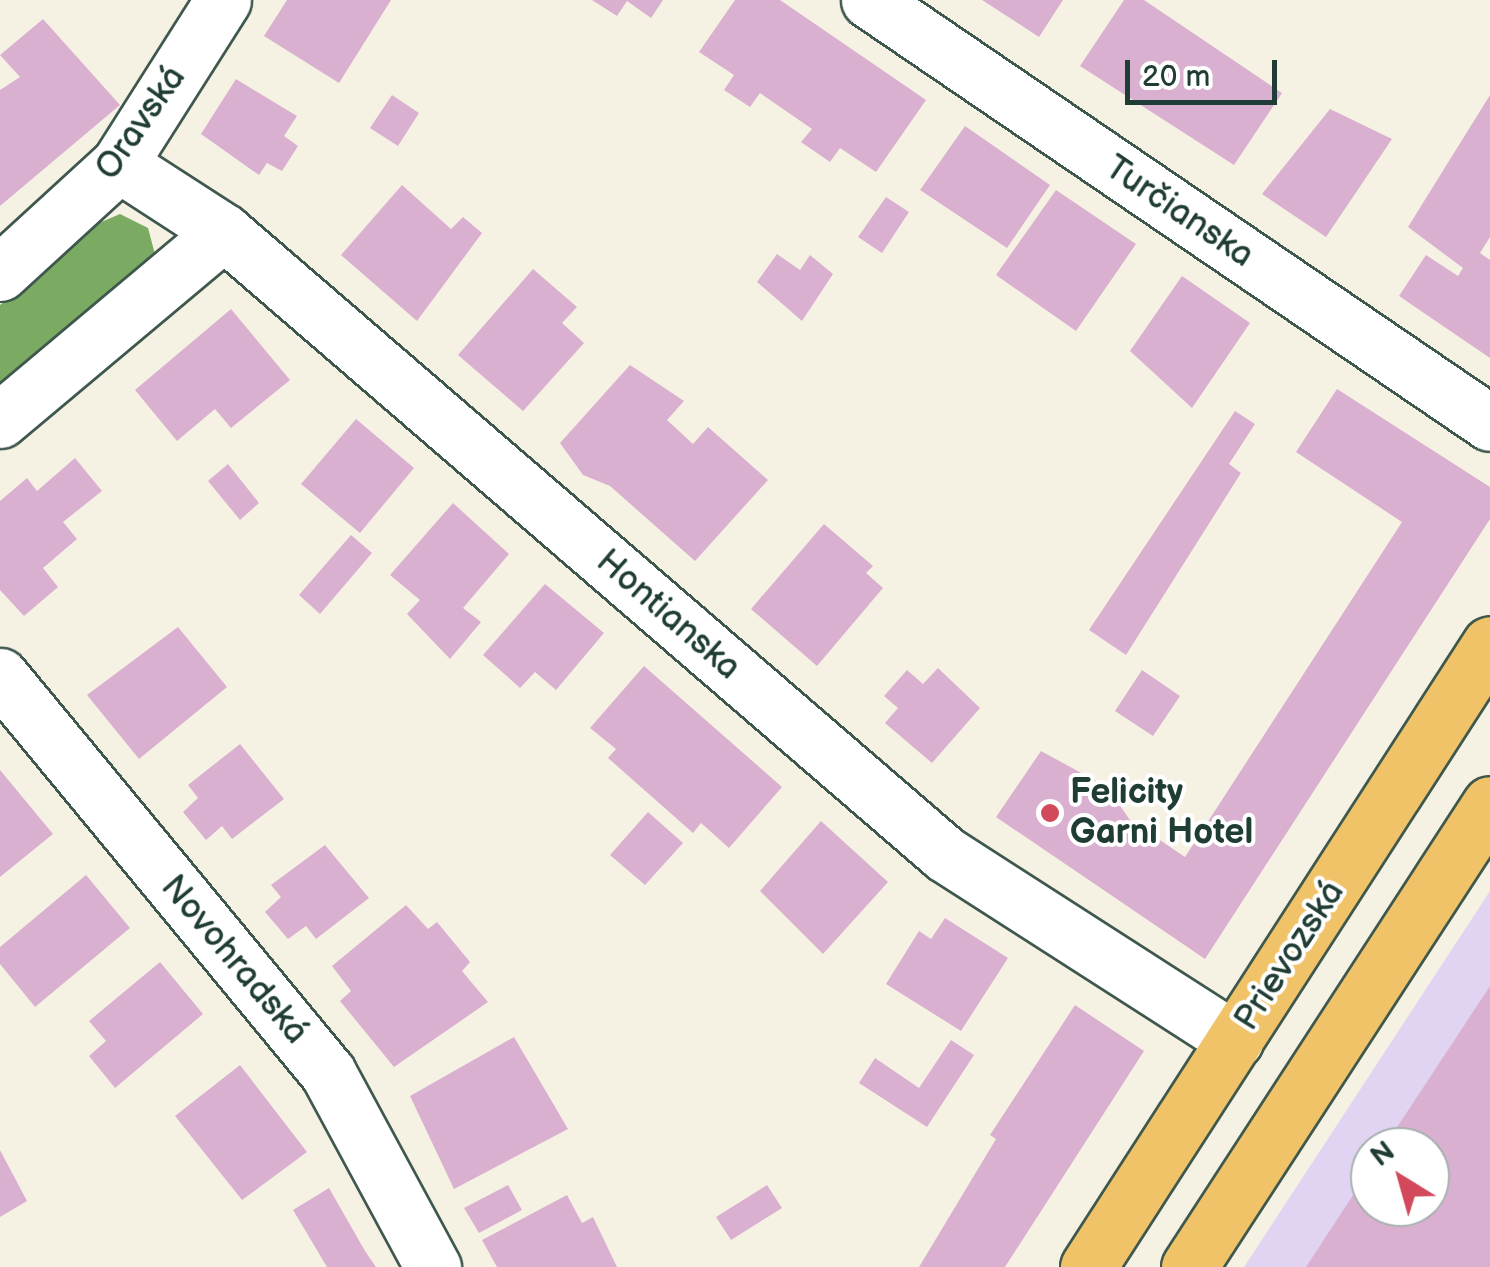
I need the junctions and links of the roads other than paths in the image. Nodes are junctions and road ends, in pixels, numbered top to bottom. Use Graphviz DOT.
graph roads {
  1 [pos="223,0"];
  2 [pos="869,0"];
  3 [pos="119,164"];
  4 [pos="224,232"];
  5 [pos="0,274"];
  6 [pos="0,420"];
  7 [pos="1490,424"];
  8 [pos="1490,644"];
  9 [pos="0,676"];
  10 [pos="1490,804"];
  11 [pos="1235,1040"];
  12 [pos="433,1267"];
  13 [pos="1088,1267"];
  14 [pos="1189,1267"];
  1 -- 3 [label="street, Oravská"];
  2 -- 7 [label="street, Turčianska"];
  3 -- 4 [label="street, Hontianska"];
  3 -- 5 [label="street, Oravská"];
  4 -- 6 [label="street"];
  4 -- 11 [label="street, Hontianska"];
  8 -- 11 [label="main road, Prievozská"];
  9 -- 12 [label="street, Novohradská"];
  10 -- 14 [label="main road"];
  11 -- 13 [label="main road, Prievozská"];
}
